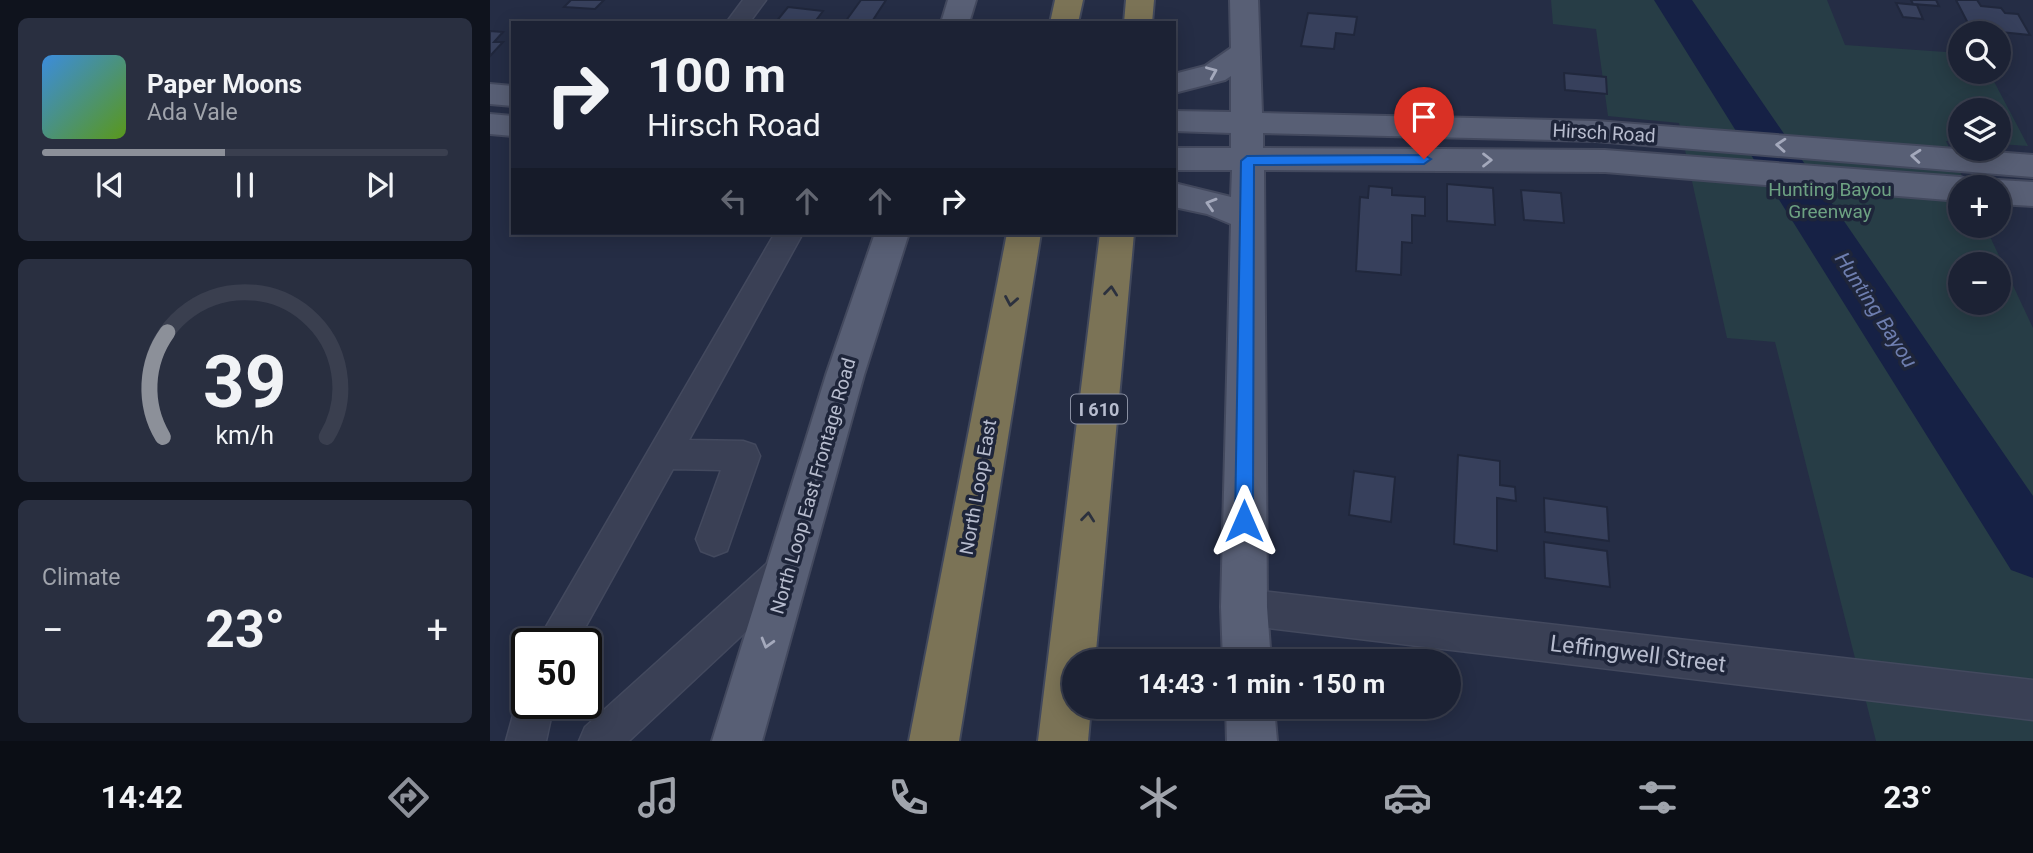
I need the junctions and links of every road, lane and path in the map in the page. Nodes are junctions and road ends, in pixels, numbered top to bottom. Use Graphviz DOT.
graph roads {
  1 [pos="755,0"];
  2 [pos="962,0"];
  3 [pos="1069,0"];
  4 [pos="1140,0"];
  5 [pos="1244,0"];
  6 [pos="739,21"];
  7 [pos="956,21"];
  8 [pos="1064,21"];
  9 [pos="1138,21"];
  10 [pos="1245,60"];
  11 [pos="1176,83"];
  12 [pos="490,94"];
  13 [pos="511,96"];
  14 [pos="490,114"];
  15 [pos="511,114"];
  16 [pos="1176,121"];
  17 [pos="1247,122"];
  18 [pos="490,124"];
  19 [pos="1396,125"];
  20 [pos="511,126"];
  21 [pos="1176,159"];
  22 [pos="1247,161"];
  23 [pos="2033,166"];
  24 [pos="1948,188"];
  25 [pos="2011,192"];
  26 [pos="2033,194"];
  27 [pos="1176,195"];
  28 [pos="1246,217"];
  29 [pos="788,235"];
  30 [pos="1023,235"];
  31 [pos="1117,235"];
  32 [pos="894,240"];
  33 [pos="663,454"];
  34 [pos="714,539"];
  35 [pos="967,547"];
  36 [pos="788,568"];
  37 [pos="1081,585"];
  38 [pos="1244,607"];
  39 [pos="564,628"];
  40 [pos="1081,649"];
  41 [pos="1246,649"];
  42 [pos="2033,700"];
  43 [pos="531,719"];
  44 [pos="1081,719"];
  45 [pos="1251,719"];
  46 [pos="526,741"];
  47 [pos="599,741"];
  48 [pos="737,741"];
  49 [pos="909,741"];
  50 [pos="934,741"];
  51 [pos="1063,741"];
  52 [pos="1081,741"];
  53 [pos="1252,741"];
  1 -- 6 [label="street"];
  2 -- 7 [label="main road"];
  3 -- 8 [label="highway"];
  4 -- 9 [label="highway"];
  5 -- 10 [label="main road"];
  11 -- 10 [label="main road, one-way"];
  10 -- 17 [label="main road"];
  10 -- 19 [label="main road"];
  12 -- 13 [label="main road"];
  14 -- 15 [label="main road"];
  16 -- 17 [label="main road, Hirsch Road"];
  17 -- 19 [label="main road, Hirsch Road"];
  17 -- 22 [label="main road"];
  18 -- 20 [label="main road"];
  23 -- 19 [label="main road, Hirsch Road, one-way"];
  21 -- 22 [label="main road, Hirsch Road"];
  22 -- 24 [label="main road, Hirsch Road, one-way"];
  22 -- 28 [label="main road"];
  25 -- 26 [label="main road"];
  28 -- 27 [label="main road, one-way"];
  28 -- 38 [label="main road"];
  29 -- 33 [label="street"];
  30 -- 35 [label="highway, North Loop East, one-way"];
  37 -- 31 [label="highway, I 610, one-way"];
  32 -- 36 [label="main road, North Loop East Frontage Road"];
  33 -- 34 [label="street"];
  33 -- 39 [label="street"];
  35 -- 49 [label="highway"];
  35 -- 50 [label="highway, North Loop East"];
  36 -- 47 [label="street"];
  36 -- 48 [label="main road, North Loop East Frontage Road, one-way"];
  37 -- 40 [label="highway"];
  37 -- 51 [label="highway, I 610"];
  38 -- 41 [label="main road"];
  38 -- 42 [label="street, Leffingwell Street"];
  43 -- 46 [label="street"];
  44 -- 52 [label="highway"];
  45 -- 53 [label="main road"];
}
